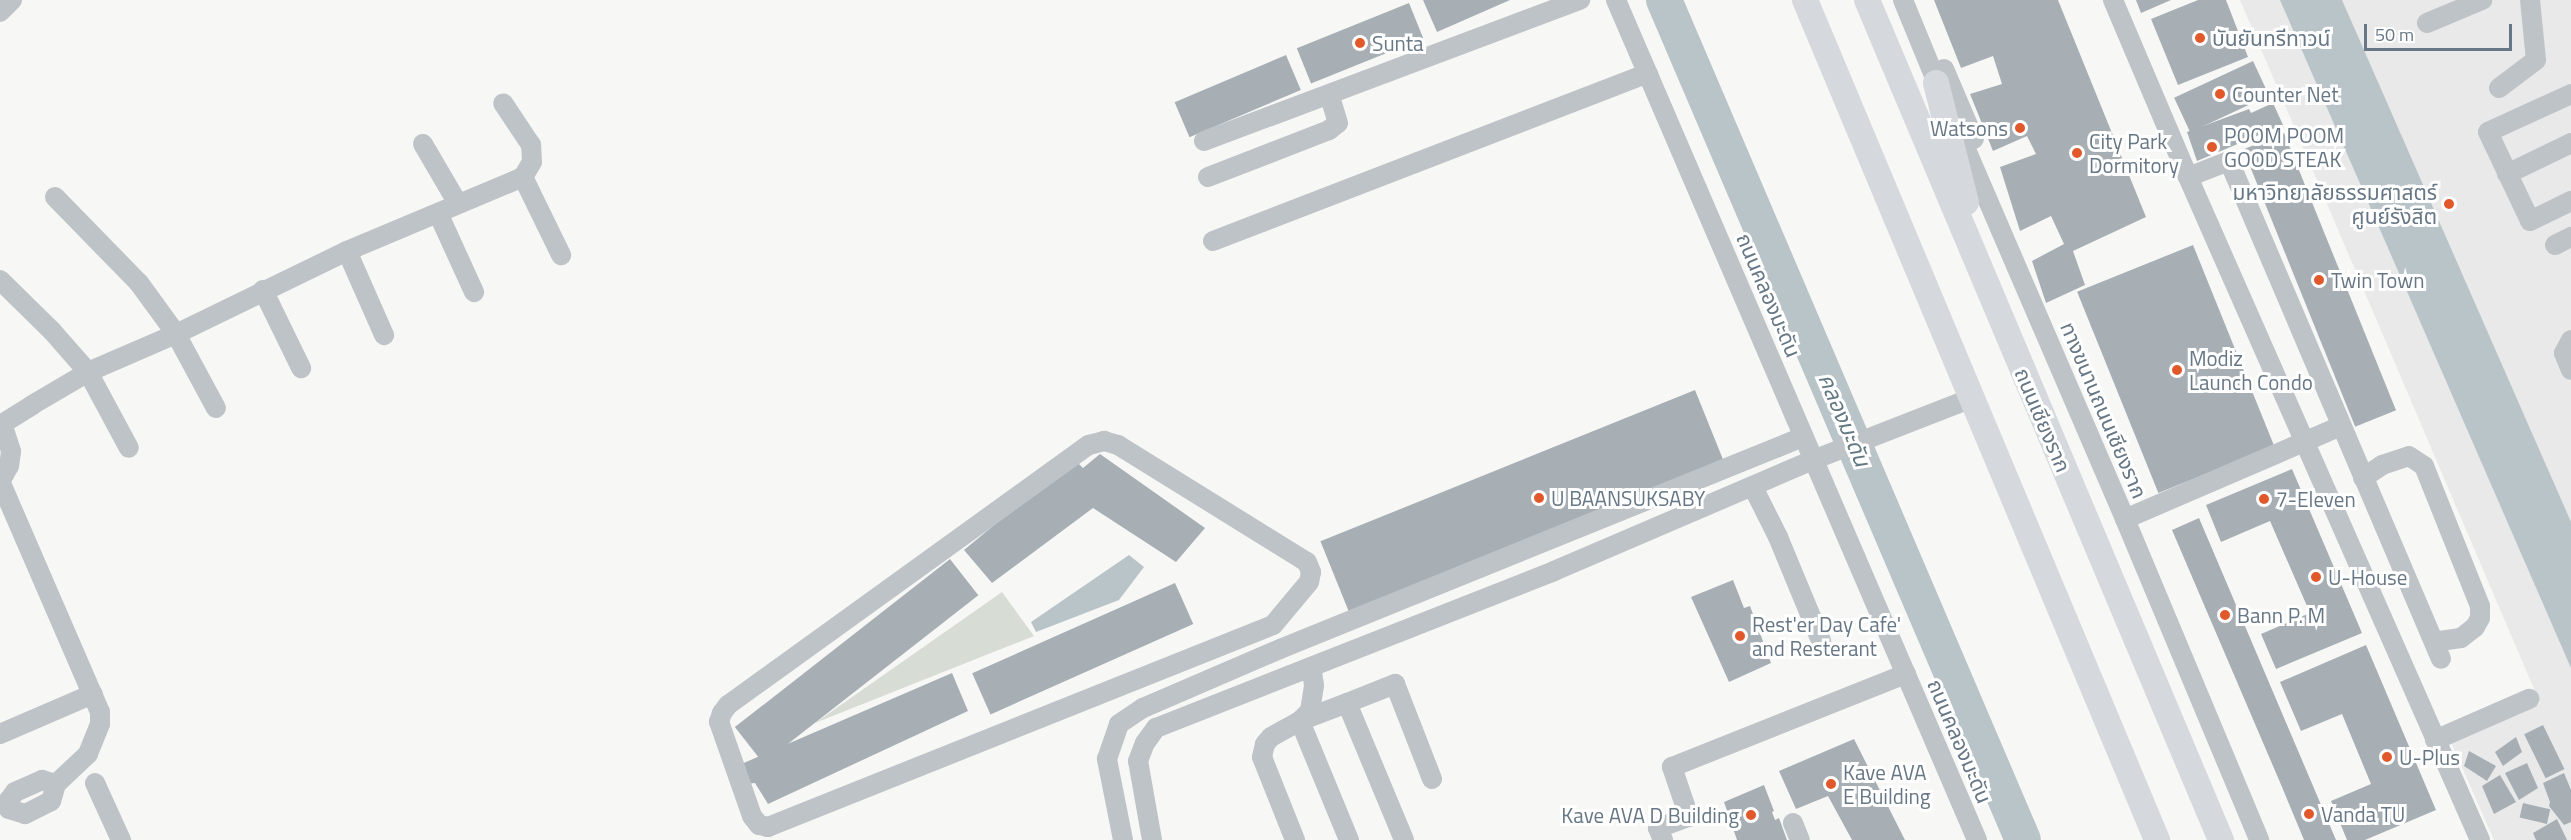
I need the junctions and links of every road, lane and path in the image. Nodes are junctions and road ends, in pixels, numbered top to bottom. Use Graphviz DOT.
graph roads {
  1 [pos="12,0"];
  2 [pos="1580,0"];
  3 [pos="1616,0"];
  4 [pos="1805,0"];
  5 [pos="1867,0"];
  6 [pos="1903,0"];
  7 [pos="1916,0"];
  8 [pos="2113,0"];
  9 [pos="2482,0"];
  10 [pos="2530,0"];
  11 [pos="0,12"];
  12 [pos="2427,23"];
  13 [pos="1648,73"];
  14 [pos="1936,83"];
  15 [pos="2499,88"];
  16 [pos="1329,94"];
  17 [pos="2571,94"];
  18 [pos="503,103"];
  19 [pos="1204,141"];
  20 [pos="2571,143"];
  21 [pos="423,144"];
  22 [pos="2508,174"];
  23 [pos="524,177"];
  24 [pos="1208,177"];
  25 [pos="2188,177"];
  26 [pos="55,196"];
  27 [pos="2571,201"];
  28 [pos="458,204"];
  29 [pos="438,213"];
  30 [pos="1214,242"];
  31 [pos="347,251"];
  32 [pos="561,255"];
  33 [pos="2,284"];
  34 [pos="263,290"];
  35 [pos="474,292"];
  36 [pos="2034,307"];
  37 [pos="1996,309"];
  38 [pos="176,334"];
  39 [pos="384,335"];
  40 [pos="2571,340"];
  41 [pos="301,368"];
  42 [pos="2571,370"];
  43 [pos="88,372"];
  44 [pos="1972,398"];
  45 [pos="216,408"];
  46 [pos="1,423"];
  47 [pos="2341,426"];
  48 [pos="1803,437"];
  49 [pos="2305,442"];
  50 [pos="129,448"];
  51 [pos="1820,457"];
  52 [pos="2363,478"];
  53 [pos="0,482"];
  54 [pos="1753,487"];
  55 [pos="2125,519"];
  56 [pos="1274,625"];
  57 [pos="1821,641"];
  58 [pos="1281,649"];
  59 [pos="1311,667"];
  60 [pos="1906,674"];
  61 [pos="1290,675"];
  62 [pos="93,694"];
  63 [pos="2529,699"];
  64 [pos="1347,703"];
  65 [pos="1143,708"];
  66 [pos="1300,721"];
  67 [pos="1156,728"];
  68 [pos="0,734"];
  69 [pos="2435,740"];
  70 [pos="1107,759"];
  71 [pos="1138,761"];
  72 [pos="1432,779"];
  73 [pos="95,783"];
  74 [pos="5,811"];
  75 [pos="121,840"];
  76 [pos="1123,840"];
  77 [pos="1152,840"];
  78 [pos="1295,840"];
  79 [pos="1349,840"];
  80 [pos="1404,840"];
  81 [pos="1663,840"];
  82 [pos="1977,840"];
  83 [pos="2157,840"];
  84 [pos="2221,840"];
  85 [pos="2259,840"];
  86 [pos="2480,840"];
  1 -- 11 [label="street"];
  2 -- 16 [label="street"];
  3 -- 13 [label="street, ถนนคลองมะดัน"];
  4 -- 44 [label="main road"];
  5 -- 37 [label="main road, ถนนเชียงราก"];
  6 -- 14 [label="street, ทางขนานถนนเชียงราก"];
  7 -- 36 [label="street"];
  8 -- 25 [label="street"];
  9 -- 12 [label="street"];
  10 -- 15 [label="street"];
  13 -- 30 [label="street"];
  13 -- 48 [label="street, ถนนคลองมะดัน"];
  14 -- 36 [label="street, ทางขนานถนนเชียงราก"];
  14 -- 37 [label="main road"];
  16 -- 19 [label="street"];
  16 -- 24 [label="street"];
  17 -- 22 [label="street"];
  18 -- 23 [label="street"];
  20 -- 22 [label="street"];
  21 -- 28 [label="street"];
  22 -- 27 [label="street"];
  23 -- 28 [label="street"];
  23 -- 32 [label="street"];
  25 -- 47 [label="street"];
  25 -- 49 [label="street"];
  26 -- 38 [label="street"];
  28 -- 29 [label="street"];
  29 -- 31 [label="street"];
  29 -- 35 [label="street"];
  31 -- 34 [label="street"];
  31 -- 39 [label="street"];
  33 -- 43 [label="street"];
  34 -- 38 [label="street"];
  34 -- 41 [label="street"];
  36 -- 55 [label="street, ทางขนานถนนเชียงราก"];
  37 -- 84 [label="main road, ถนนเชียงราก"];
  38 -- 43 [label="street"];
  38 -- 45 [label="street"];
  40 -- 42 [label="street"];
  43 -- 46 [label="street"];
  43 -- 50 [label="street"];
  44 -- 51 [label="street"];
  44 -- 83 [label="main road"];
  46 -- 53 [label="street"];
  47 -- 49 [label="street"];
  47 -- 52 [label="street"];
  48 -- 51 [label="street, ถนนคลองมะดัน"];
  48 -- 58 [label="street"];
  49 -- 55 [label="street"];
  49 -- 69 [label="street"];
  51 -- 54 [label="street"];
  51 -- 60 [label="street, ถนนคลองมะดัน"];
  52 -- 52 [label="street"];
  53 -- 62 [label="street"];
  54 -- 57 [label="street"];
  54 -- 59 [label="street"];
  55 -- 85 [label="street, ทางขนานถนนเชียงราก"];
  56 -- 56 [label="street"];
  56 -- 58 [label="street"];
  58 -- 61 [label="street"];
  58 -- 65 [label="street"];
  59 -- 61 [label="street"];
  59 -- 66 [label="street"];
  60 -- 81 [label="street"];
  60 -- 82 [label="street, ถนนคลองมะดัน"];
  61 -- 67 [label="street"];
  62 -- 68 [label="street"];
  62 -- 74 [label="street"];
  63 -- 69 [label="street"];
  64 -- 66 [label="street"];
  64 -- 72 [label="street"];
  64 -- 80 [label="street"];
  65 -- 67 [label="street"];
  65 -- 70 [label="street"];
  66 -- 78 [label="street"];
  66 -- 79 [label="street"];
  67 -- 71 [label="street"];
  69 -- 86 [label="street"];
  70 -- 71 [label="street"];
  70 -- 76 [label="street"];
  71 -- 77 [label="street"];
  73 -- 75 [label="street"];
}
